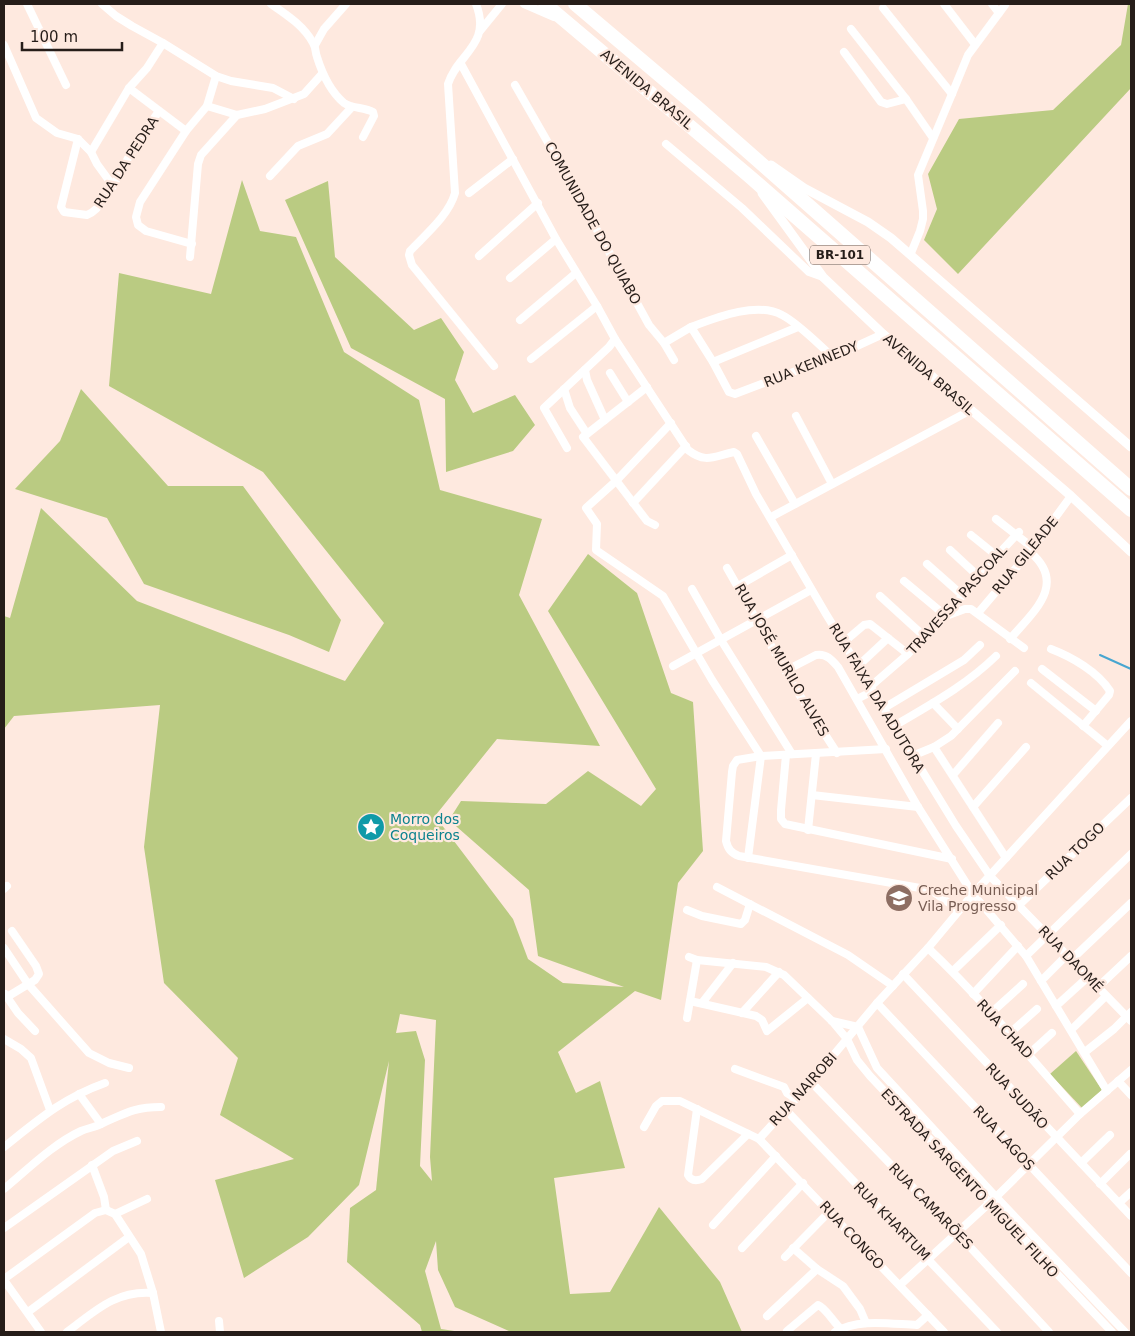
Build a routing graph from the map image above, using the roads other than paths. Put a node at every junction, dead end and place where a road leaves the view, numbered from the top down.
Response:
1 (37, 4) edge
2 (102, 4) edge
3 (271, 4) edge
4 (346, 4) edge
5 (502, 4) edge
6 (524, 4) edge
7 (545, 4) edge
8 (575, 4) edge
9 (944, 4) edge
10 (992, 4) edge
11 (1005, 5) edge
12 (477, 6) edge
13 (29, 7) edge
14 (883, 8) dead end
15 (1000, 13) junction
16 (568, 23) junction
17 (851, 29) dead end
18 (479, 33) junction
19 (164, 43) junction
20 (974, 44) junction
21 (4, 45) edge
22 (315, 45) junction
23 (844, 52) dead end
24 (461, 64) junction
25 (322, 74) junction
26 (216, 76) junction
27 (66, 85) dead end
28 (515, 85) dead end
29 (129, 88) junction
30 (952, 94) junction
31 (294, 99) junction
32 (906, 99) junction
33 (207, 106) junction
34 (352, 107) junction
35 (159, 111) junction
36 (237, 115) junction
37 (186, 131) junction
38 (363, 137) dead end
39 (933, 138) junction
40 (78, 139) junction
41 (732, 139) junction
42 (666, 144) dead end
43 (91, 152) junction
44 (514, 159) junction
45 (270, 176) dead end
46 (749, 176) junction
47 (113, 186) junction
48 (469, 193) dead end
49 (538, 203) junction
50 (556, 239) junction
51 (192, 244) junction
52 (911, 253) junction
53 (479, 256) dead end
54 (190, 257) dead end
55 (576, 273) junction
56 (823, 277) junction
57 (510, 278) dead end
58 (597, 306) junction
59 (520, 320) dead end
60 (798, 327) junction
61 (688, 329) junction
62 (883, 334) junction
63 (615, 339) junction
64 (664, 343) junction
65 (833, 357) junction
66 (530, 359) dead end
67 (674, 360) dead end
68 (714, 362) junction
69 (494, 366) dead end
70 (585, 370) junction
71 (610, 373) dead end
72 (647, 387) junction
73 (564, 390) junction
74 (628, 402) junction
75 (971, 410) junction
76 (796, 416) dead end
77 (605, 420) junction
78 (671, 423) junction
79 (587, 434) junction
80 (756, 436) dead end
81 (686, 446) junction
82 (1131, 447) edge
83 (567, 448) dead end
84 (616, 481) junction
85 (832, 484) junction
86 (1131, 489) edge
87 (1071, 496) junction
88 (633, 503) junction
89 (795, 504) junction
90 (1131, 510) edge
91 (771, 517) junction
92 (996, 519) dead end
93 (655, 525) dead end
94 (1018, 533) junction
95 (971, 535) dead end
96 (950, 550) dead end
97 (1032, 550) junction
98 (1131, 552) edge
99 (792, 555) junction
100 (997, 556) junction
101 (927, 564) dead end
102 (728, 568) dead end
103 (978, 576) junction
104 (904, 581) dead end
105 (738, 586) junction
106 (692, 589) dead end
107 (811, 590) junction
108 (962, 595) junction
109 (880, 596) dead end
110 (978, 612) junction
111 (946, 616) junction
112 (756, 620) junction
113 (925, 637) junction
114 (888, 638) junction
115 (1010, 639) junction
116 (720, 640) junction
117 (844, 642) junction
118 (980, 645) dead end
119 (1024, 648) dead end
120 (1051, 649) dead end
121 (696, 654) junction
122 (908, 654) junction
123 (996, 656) dead end
124 (673, 666) dead end
125 (858, 666) junction
126 (1042, 669) dead end
127 (785, 671) junction
128 (1015, 671) dead end
129 (1031, 683) dead end
130 (872, 689) junction
131 (856, 699) junction
132 (933, 703) junction
133 (884, 708) junction
134 (1096, 711) junction
135 (1131, 721) edge
136 (998, 723) dead end
137 (894, 726) junction
138 (1083, 726) junction
139 (958, 729) junction
140 (1108, 746) junction
141 (934, 747) junction
142 (1026, 747) dead end
143 (886, 749) junction
144 (837, 753) junction
145 (816, 754) junction
146 (789, 755) junction
147 (761, 756) junction
148 (912, 756) junction
149 (953, 775) junction
150 (812, 795) junction
151 (1131, 798) edge
152 (918, 807) junction
153 (973, 807) junction
154 (808, 830) junction
155 (1131, 854) edge
156 (748, 858) junction
157 (1006, 858) junction
158 (952, 859) junction
159 (990, 876) junction
160 (717, 887) dead end
161 (974, 894) junction
162 (1131, 903) edge
163 (750, 904) junction
164 (1018, 905) junction
165 (687, 910) dead end
166 (959, 910) junction
167 (1001, 925) junction
168 (12, 931) dead end
169 (1047, 934) junction
170 (1018, 946) junction
171 (4, 948) edge
172 (928, 948) junction
173 (1026, 956) junction
174 (1131, 956) edge
175 (1070, 957) junction
176 (733, 963) junction
177 (953, 971) junction
178 (779, 972) junction
179 (904, 974) junction
180 (1088, 978) junction
181 (1041, 981) junction
182 (28, 984) junction
183 (1023, 984) dead end
184 (893, 986) junction
185 (1098, 987) junction
186 (973, 994) junction
187 (5, 995) edge
188 (1106, 996) junction
189 (808, 998) junction
190 (690, 1001) junction
191 (702, 1003) junction
192 (877, 1003) junction
193 (1056, 1006) junction
194 (1037, 1009) dead end
195 (742, 1012) junction
196 (991, 1013) junction
197 (1130, 1016) edge
198 (687, 1018) dead end
199 (832, 1021) junction
200 (858, 1027) junction
201 (1071, 1030) junction
202 (35, 1031) dead end
203 (1052, 1032) dead end
204 (1010, 1034) junction
205 (4, 1039) edge
206 (848, 1039) junction
207 (1085, 1052) junction
208 (1029, 1054) junction
209 (129, 1068) dead end
210 (735, 1068) dead end
211 (1131, 1070) edge
212 (1118, 1081) junction
213 (811, 1082) junction
214 (105, 1083) dead end
215 (1107, 1091) junction
216 (79, 1094) junction
217 (1131, 1095) edge
218 (795, 1098) junction
219 (161, 1107) dead end
220 (697, 1109) junction
221 (50, 1110) junction
222 (786, 1110) junction
223 (1080, 1114) junction
224 (101, 1124) junction
225 (644, 1127) dead end
226 (748, 1134) junction
227 (1110, 1135) dead end
228 (759, 1138) junction
229 (1056, 1138) junction
230 (137, 1141) dead end
231 (4, 1147) edge
232 (1130, 1154) edge
233 (776, 1156) junction
234 (1082, 1163) junction
235 (1029, 1164) junction
236 (92, 1165) junction
237 (803, 1183) junction
238 (1100, 1184) junction
239 (4, 1189) edge
240 (1131, 1192) edge
241 (147, 1199) dead end
242 (993, 1200) junction
243 (1119, 1204) junction
244 (106, 1210) junction
245 (830, 1211) junction
246 (115, 1214) junction
247 (1131, 1216) edge
248 (713, 1225) dead end
249 (4, 1228) edge
250 (957, 1234) junction
251 (129, 1237) junction
252 (742, 1248) dead end
253 (793, 1248) junction
254 (784, 1257) dead end
255 (928, 1259) junction
256 (817, 1269) junction
257 (1131, 1272) edge
258 (4, 1279) edge
259 (900, 1285) junction
260 (153, 1293) junction
261 (28, 1312) junction
262 (928, 1315) junction
263 (768, 1316) dead end
264 (220, 1321) dead end
265 (866, 1323) junction
266 (916, 1329) edge
267 (787, 1331) dead end
268 (838, 1331) edge
269 (41, 1332) edge
270 (67, 1332) edge
271 (161, 1332) edge
272 (220, 1332) edge
273 (944, 1332) edge
274 (997, 1332) edge
275 (1049, 1332) edge
276 (1112, 1332) edge
277 (1125, 1332) edge

1 - 13 street
2 - 19 street
3 - 22 street
4 - 22 street
5 - 18 street
6 - 16 street
7 - 16 highway, AVENIDA BRASIL / BR-101
8 - 41 highway, AVENIDA BRASIL / BR-101
9 - 20 street
10 - 15 street
11 - 15 street
12 - 18 street
13 - 27 street
14 - 30 street
15 - 20 street
16 - 46 highway, AVENIDA BRASIL / BR-101
17 - 32 street
18 - 24 street
19 - 26 street
19 - 29 street
20 - 30 street
21 - 40 street
22 - 25 street
23 - 32 street
24 - 44 street
24 - 69 street
25 - 31 street
25 - 34 street
26 - 31 street
26 - 33 street
28 - 64 street, COMUNIDADE DO QUIABO
29 - 35 street
29 - 43 street
30 - 39 street
31 - 36 street
32 - 39 street
33 - 36 street
33 - 37 street
34 - 38 street
34 - 45 street
35 - 37 street
35 - 47 street, RUA DA PEDRA
36 - 51 street
37 - 51 street
39 - 52 street
40 - 43 street
40 - 47 street, RUA DA PEDRA
41 - 52 street, AVENIDA BRASIL
41 - 86 highway, AVENIDA BRASIL / BR-101
42 - 56 street
43 - 47 street
44 - 48 street
44 - 49 street
46 - 56 street, AVENIDA BRASIL
46 - 90 highway, AVENIDA BRASIL / BR-101
49 - 50 street
49 - 53 street
50 - 55 street
50 - 57 street
51 - 54 street
52 - 82 street, AVENIDA BRASIL
55 - 58 street
55 - 59 street
56 - 62 street, AVENIDA BRASIL
58 - 63 street
58 - 66 street
60 - 61 street
60 - 65 street
60 - 68 street
61 - 64 street
61 - 68 street
62 - 65 street, RUA KENNEDY
62 - 75 street, AVENIDA BRASIL
63 - 70 street
63 - 72 street
64 - 67 street, COMUNIDADE DO QUIABO
65 - 68 street, RUA KENNEDY
70 - 73 street
70 - 77 street
71 - 74 street
72 - 74 street
72 - 78 street
73 - 79 street
73 - 83 street
74 - 77 street
75 - 85 street
75 - 87 street, AVENIDA BRASIL
76 - 85 street
77 - 79 street
78 - 81 street
78 - 84 street
79 - 84 street
80 - 89 street
81 - 88 street
81 - 91 street, RUA FAIXA DA ADUTORA
84 - 88 street
84 - 121 street
85 - 89 street
87 - 97 street, RUA GILEADE
87 - 98 street, AVENIDA BRASIL
88 - 93 street
89 - 91 street
91 - 99 street, RUA FAIXA DA ADUTORA
92 - 94 street
94 - 97 street
94 - 100 street, TRAVESSA PASCOAL
95 - 100 street
96 - 103 street
97 - 110 street, RUA GILEADE
97 - 115 street
99 - 105 street
99 - 107 street, RUA FAIXA DA ADUTORA
100 - 103 street, TRAVESSA PASCOAL
101 - 108 street
102 - 105 street, RUA JOSÉ MURILO ALVES
103 - 108 street, TRAVESSA PASCOAL
104 - 111 street
105 - 112 street, RUA JOSÉ MURILO ALVES
106 - 116 street
107 - 112 street
107 - 117 street, RUA FAIXA DA ADUTORA
108 - 111 street, TRAVESSA PASCOAL
109 - 113 street
110 - 111 street
110 - 115 street
111 - 113 street, TRAVESSA PASCOAL
112 - 116 street
112 - 127 street, RUA JOSÉ MURILO ALVES
113 - 122 street, TRAVESSA PASCOAL
114 - 117 street
114 - 122 street
114 - 125 street
115 - 119 street
116 - 121 street
116 - 146 street
117 - 125 street, RUA FAIXA DA ADUTORA
118 - 133 street
120 - 134 street
121 - 124 street
121 - 147 street
122 - 130 street, TRAVESSA PASCOAL
123 - 132 street
125 - 130 street, RUA FAIXA DA ADUTORA
126 - 134 street
127 - 131 street, RUA FAIXA DA ADUTORA
127 - 144 street, RUA JOSÉ MURILO ALVES
128 - 139 street
129 - 138 street
130 - 131 street, TRAVESSA PASCOAL
130 - 133 street, RUA FAIXA DA ADUTORA
131 - 143 street, RUA FAIXA DA ADUTORA
132 - 137 street
132 - 139 street
133 - 137 street, RUA FAIXA DA ADUTORA
134 - 138 street
135 - 140 street
136 - 149 street
137 - 148 street, RUA FAIXA DA ADUTORA
138 - 140 street
139 - 141 street
140 - 157 street
141 - 148 street
141 - 149 street
142 - 153 street
143 - 144 street
143 - 152 street, RUA FAIXA DA ADUTORA
144 - 145 street
145 - 146 street
145 - 150 street
146 - 147 street
146 - 154 street
147 - 156 street
147 - 156 street
148 - 159 street, RUA FAIXA DA ADUTORA
149 - 153 street
150 - 152 street
150 - 154 street
151 - 164 street, RUA TOGO
152 - 158 street, RUA FAIXA DA ADUTORA
153 - 157 street
154 - 158 street
155 - 169 street
156 - 166 street
157 - 159 street
158 - 161 street, RUA FAIXA DA ADUTORA
159 - 161 street
159 - 164 street, RUA DAOMÉ
160 - 163 street
161 - 166 street
161 - 167 street, RUA FAIXA DA ADUTORA
162 - 175 street
163 - 165 street
163 - 184 street
164 - 169 street, RUA DAOMÉ
166 - 172 street
167 - 170 street, RUA FAIXA DA ADUTORA
167 - 177 street
168 - 182 street
169 - 173 street
169 - 175 street, RUA DAOMÉ
170 - 173 street, RUA FAIXA DA ADUTORA
170 - 186 street
171 - 182 street
172 - 177 street, RUA CHAD
172 - 179 street
173 - 181 street, RUA FAIXA DA ADUTORA
174 - 185 street
175 - 180 street, RUA DAOMÉ
175 - 181 street
176 - 178 street
176 - 190 street
176 - 191 street
177 - 186 street, RUA CHAD
178 - 189 street, ESTRADA SARGENTO MIGUEL FILHO
178 - 195 street
179 - 184 street
179 - 229 street, RUA SUDÃO
180 - 185 street, RUA DAOMÉ
180 - 193 street
181 - 193 street, RUA FAIXA DA ADUTORA
182 - 187 street
182 - 209 street
183 - 196 street
184 - 192 street
185 - 188 street, RUA DAOMÉ
186 - 196 street, RUA CHAD
187 - 202 street
188 - 197 street, RUA DAOMÉ
188 - 201 street
189 - 195 street
189 - 199 street, ESTRADA SARGENTO MIGUEL FILHO
190 - 191 street
190 - 198 street
191 - 195 street
192 - 200 street
192 - 235 street, RUA LAGOS
193 - 201 street, RUA FAIXA DA ADUTORA
194 - 204 street
196 - 204 street, RUA CHAD
197 - 207 street
199 - 200 street
199 - 206 street, ESTRADA SARGENTO MIGUEL FILHO
200 - 206 street
200 - 242 street, ESTRADA SARGENTO MIGUEL FILHO
201 - 207 street, RUA FAIXA DA ADUTORA
203 - 208 street
204 - 208 street, RUA CHAD
205 - 221 street
206 - 213 street, RUA NAIROBI
206 - 242 street, ESTRADA SARGENTO MIGUEL FILHO
207 - 215 street, RUA FAIXA DA ADUTORA
208 - 223 street, RUA CHAD
210 - 218 street
211 - 212 street
212 - 215 street
212 - 217 street
213 - 218 street, RUA NAIROBI
213 - 250 street, RUA CAMARÕES
214 - 216 street
215 - 223 street
216 - 221 street
216 - 224 street
218 - 222 street, RUA NAIROBI
219 - 224 street
220 - 225 street
220 - 226 street
220 - 226 street
221 - 231 street
222 - 228 street, RUA NAIROBI
222 - 255 street, RUA KHARTUM
223 - 229 street
224 - 239 street
226 - 228 street
227 - 234 street
228 - 233 street, RUA CONGO
229 - 234 street, RUA SUDÃO
229 - 235 street
230 - 236 street
232 - 238 street
233 - 237 street, RUA CONGO
233 - 248 street
234 - 238 street, RUA SUDÃO
235 - 242 street
235 - 257 street, RUA LAGOS
236 - 244 street
236 - 249 street
237 - 245 street, RUA CONGO
237 - 252 street
238 - 243 street, RUA SUDÃO
240 - 243 street
241 - 246 street
242 - 250 street
242 - 276 street, ESTRADA SARGENTO MIGUEL FILHO
242 - 277 street, ESTRADA SARGENTO MIGUEL FILHO
243 - 247 street, RUA SUDÃO
244 - 246 street
244 - 258 street
245 - 253 street
245 - 259 street, RUA CONGO
246 - 251 street
250 - 255 street
250 - 275 street, RUA CAMARÕES
251 - 260 street
251 - 261 street
253 - 254 street
253 - 256 street
255 - 259 street
255 - 274 street, RUA KHARTUM
256 - 263 street
256 - 265 street
258 - 261 street
259 - 262 street, RUA CONGO
260 - 270 street
260 - 271 street
261 - 269 street
262 - 266 street
262 - 273 street, RUA CONGO
264 - 272 street
265 - 266 street
265 - 268 street
267 - 268 street

